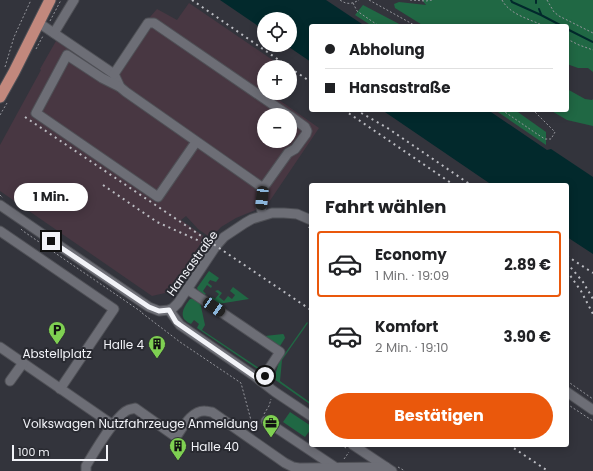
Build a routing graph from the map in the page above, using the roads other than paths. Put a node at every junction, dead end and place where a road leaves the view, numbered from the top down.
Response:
1 (50, 0) edge
2 (74, 0) edge
3 (39, 23) junction
4 (54, 33) junction
5 (114, 74) junction
6 (120, 87) junction
7 (0, 97) edge
8 (277, 108) edge
9 (297, 122) edge
10 (196, 142) junction
11 (297, 146) edge
12 (296, 148) edge
13 (263, 188) junction
14 (0, 205) edge
15 (263, 215) junction
16 (308, 223) edge
17 (0, 231) edge
18 (188, 289) junction
19 (169, 310) junction
20 (0, 347) edge
21 (23, 363) junction
22 (10, 381) dead end
23 (261, 381) junction
24 (60, 388) junction
25 (569, 393) edge
26 (592, 403) edge
27 (309, 415) edge
28 (266, 422) dead end
29 (113, 425) junction
30 (352, 448) edge
31 (338, 467) junction
32 (389, 469) edge
33 (86, 471) edge

1 - 3 main road
2 - 4 street
3 - 4 street
3 - 7 main road
4 - 5 street
5 - 6 street
5 - 8 street
6 - 10 street
6 - 10 street
9 - 11 street
10 - 13 street
12 - 13 street
13 - 15 street
14 - 19 street, Hansastraße
15 - 16 street, Hansastraße
15 - 18 street, Hansastraße
17 - 24 street
18 - 19 street, Hansastraße
18 - 23 street
19 - 23 street
20 - 21 street
21 - 22 street
21 - 24 street
23 - 27 street
24 - 29 street
25 - 26 street
28 - 31 street
29 - 31 street
29 - 33 street
30 - 32 street
31 - 32 street

